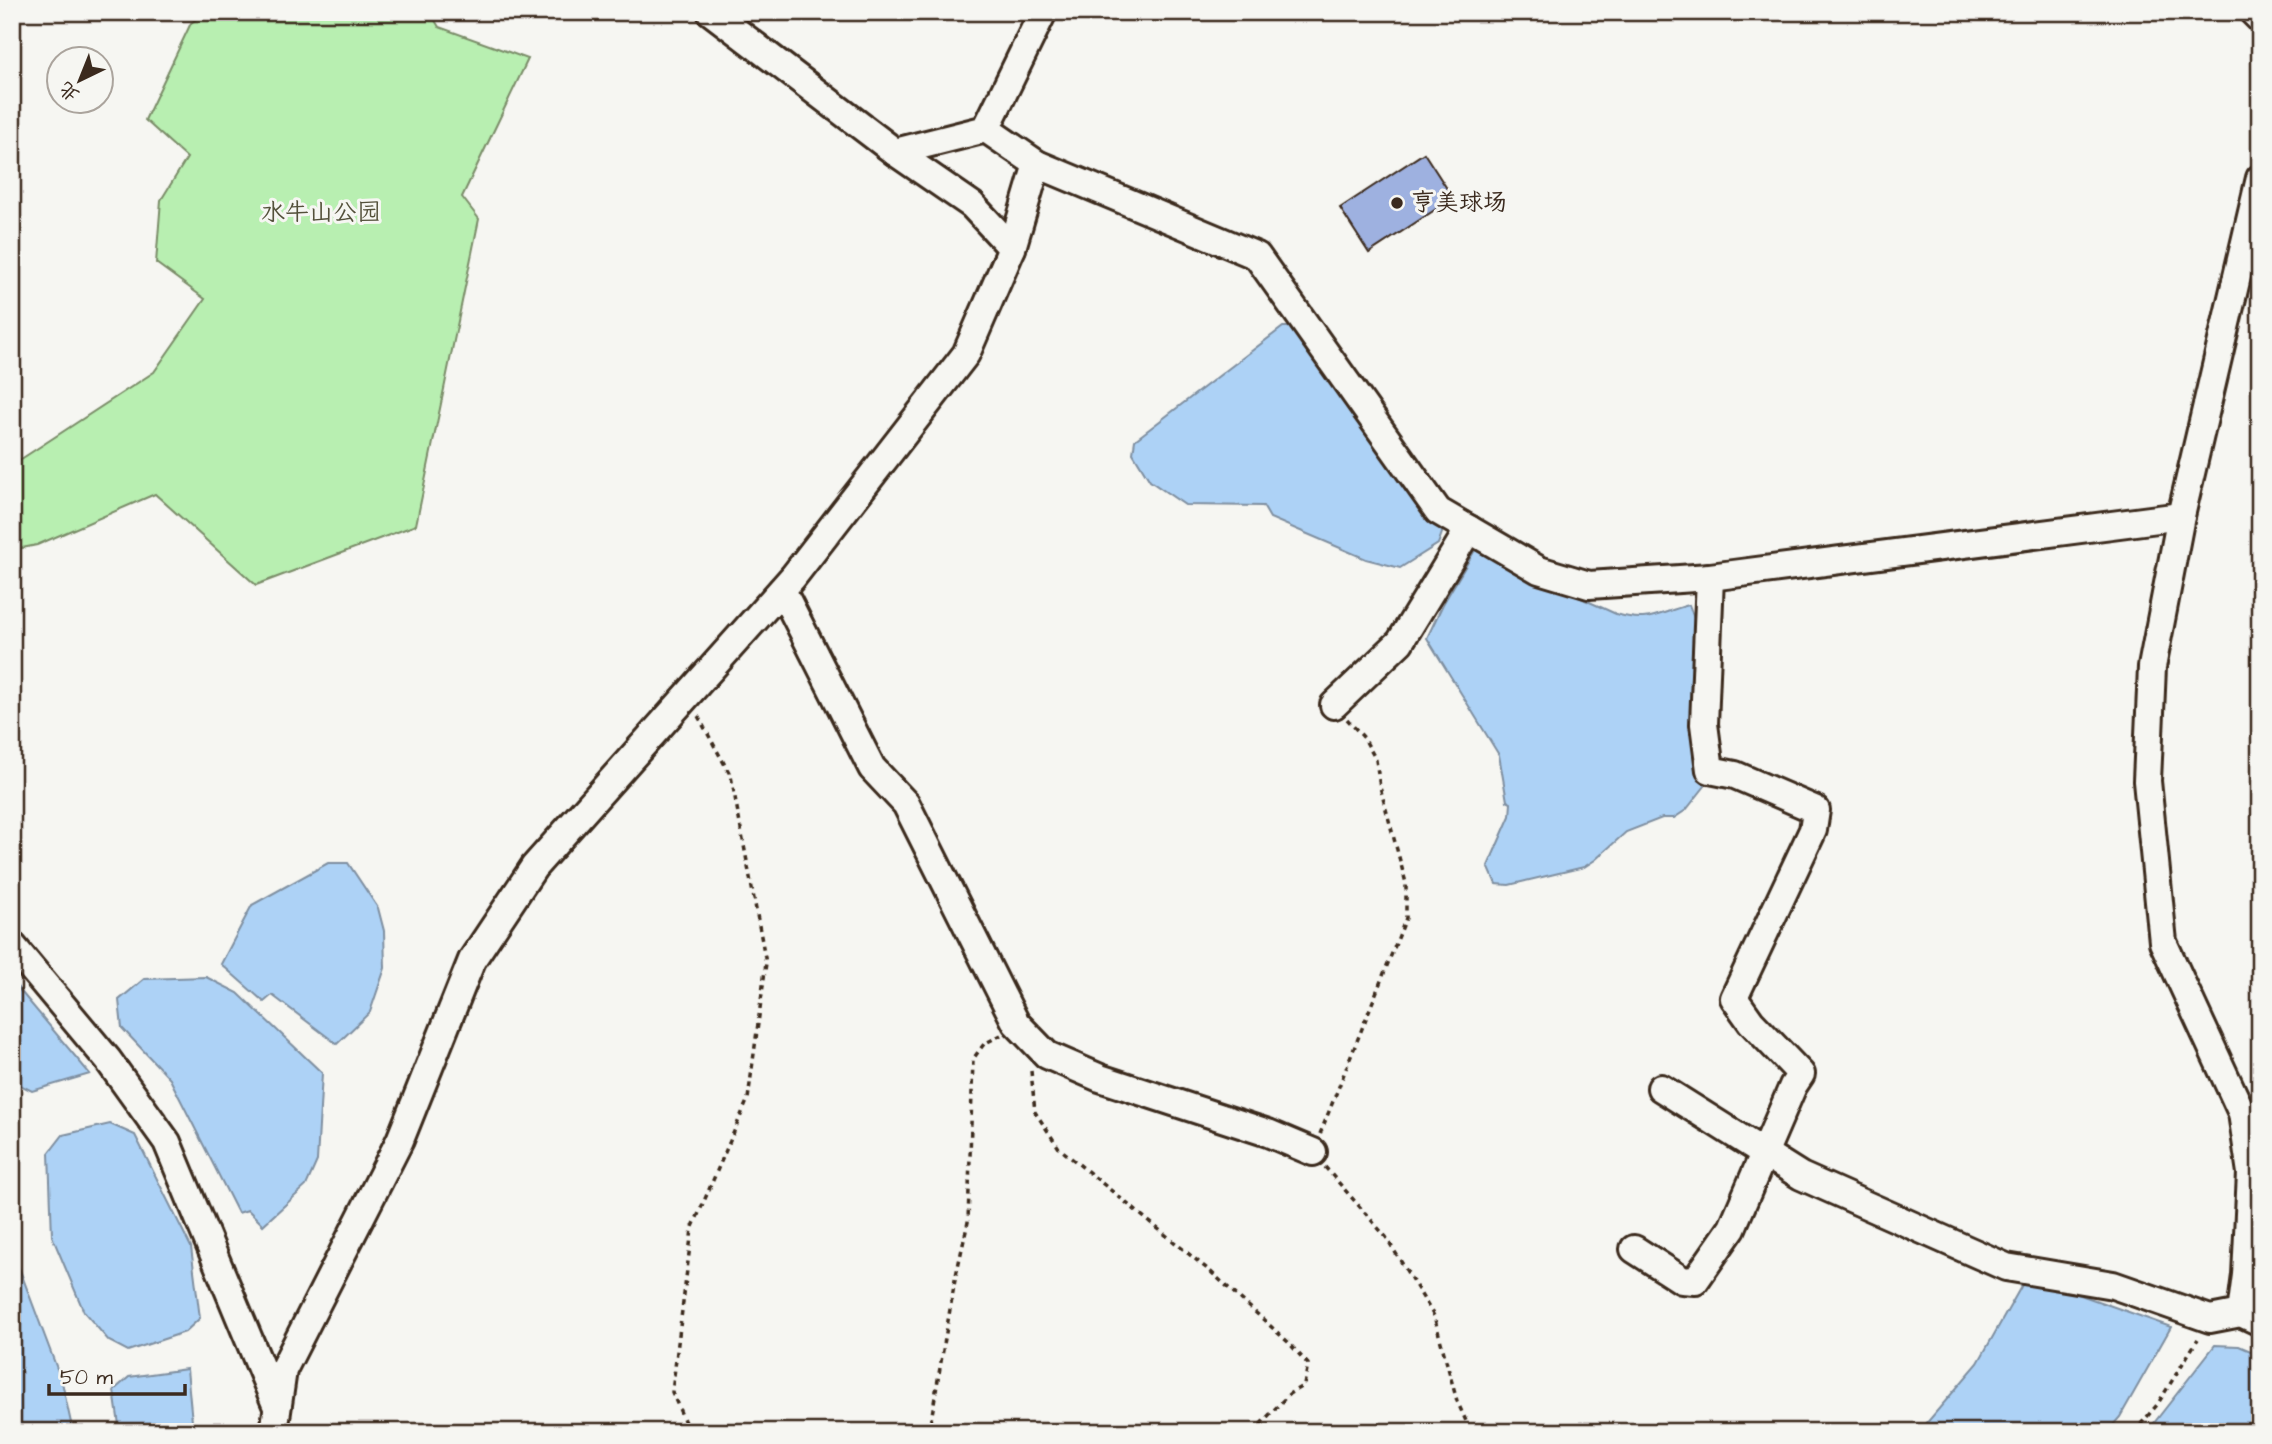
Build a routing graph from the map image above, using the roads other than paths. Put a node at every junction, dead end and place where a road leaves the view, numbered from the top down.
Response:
1 (711, 12) edge
2 (1042, 12) edge
3 (2253, 12) edge
4 (2260, 19) edge
5 (986, 130) junction
6 (895, 152) junction
7 (1037, 164) junction
8 (2260, 178) edge
9 (1012, 248) junction
10 (2181, 516) junction
11 (1469, 529) junction
12 (1710, 578) junction
13 (782, 590) junction
14 (1334, 705) road end
15 (12, 945) edge
16 (1661, 1088) dead end
17 (1313, 1153) road end
18 (1765, 1153) junction
19 (1634, 1249) dead end
20 (2251, 1318) edge
21 (275, 1420) edge

1 - 6 street
2 - 5 street
3 - 4 street
5 - 6 street
5 - 7 street
6 - 9 street
7 - 9 street
7 - 11 street
8 - 10 street
9 - 13 street
10 - 12 street
10 - 20 street
11 - 12 street
11 - 14 street
12 - 18 street
13 - 17 street
13 - 21 street
15 - 21 street
16 - 18 street
18 - 19 street
18 - 20 street

